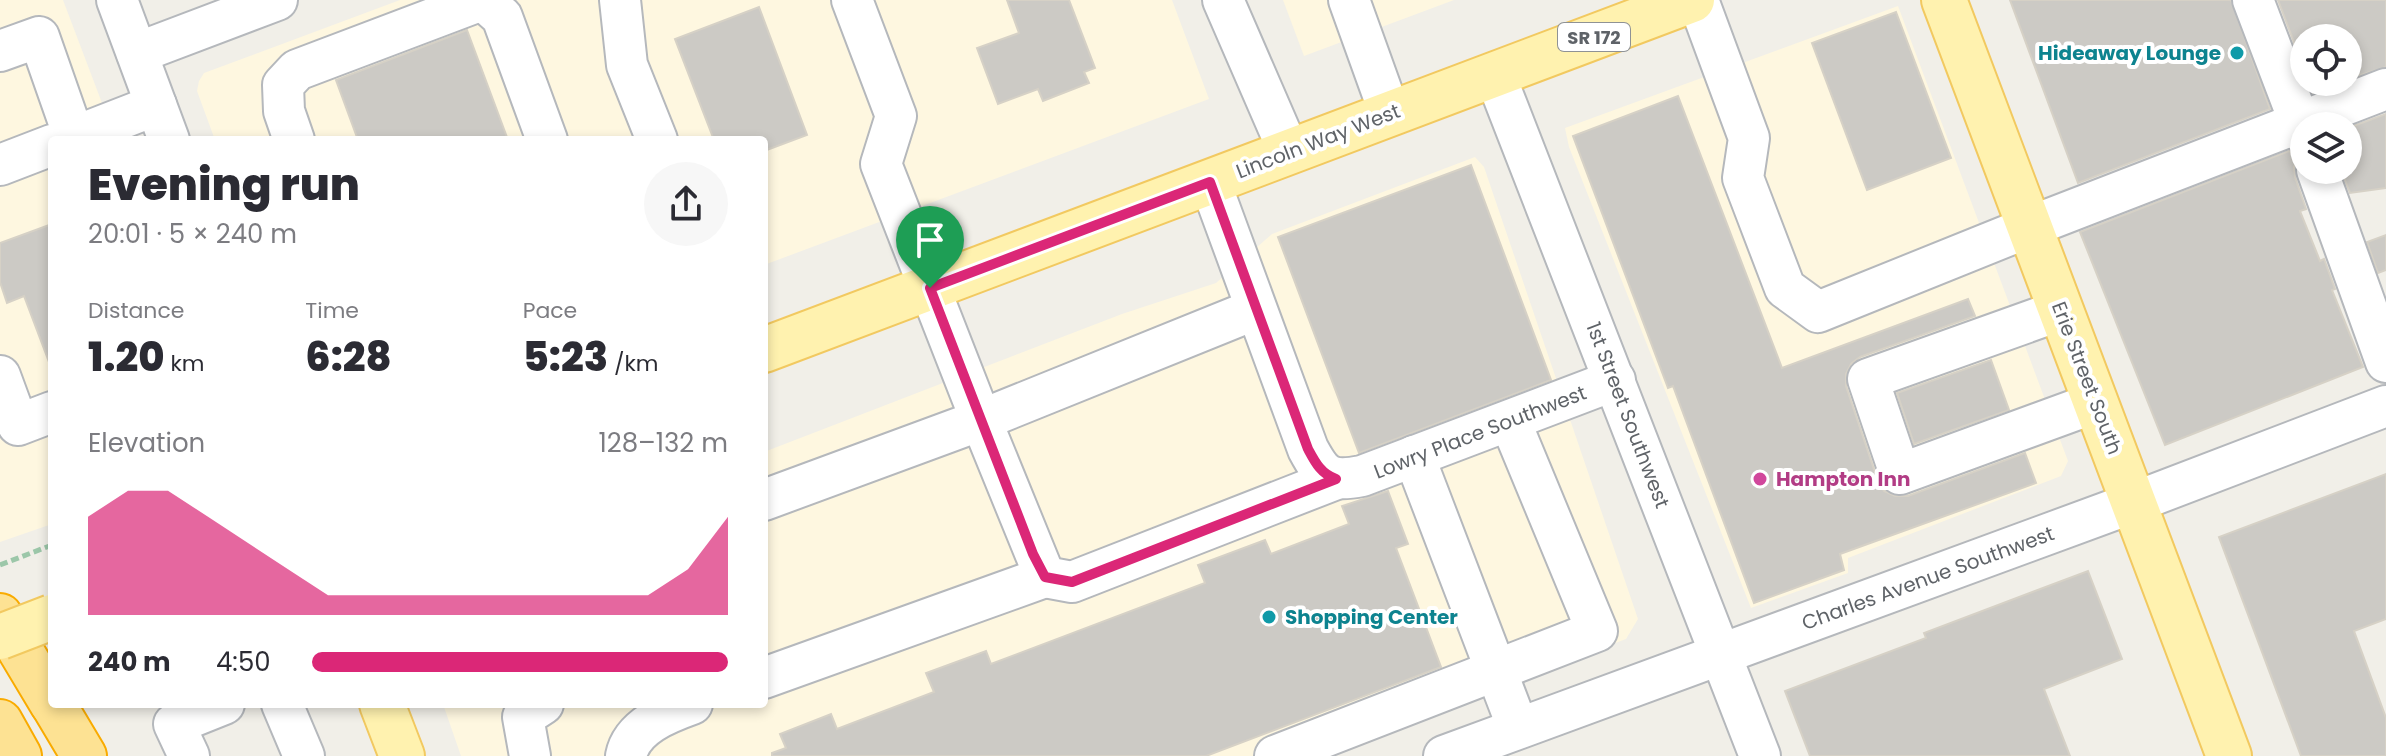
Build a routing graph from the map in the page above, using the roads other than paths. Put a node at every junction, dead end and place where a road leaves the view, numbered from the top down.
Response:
1 (117, 0) edge
2 (277, 0) edge
3 (483, 0) edge
4 (620, 0) edge
5 (852, 0) edge
6 (1223, 0) edge
7 (1349, 0) edge
8 (1695, 0) edge
9 (1944, 0) edge
10 (2253, 0) edge
11 (0, 51) edge
12 (137, 53) junction
13 (1495, 75) junction
14 (2386, 89) edge
15 (2296, 112) edge
16 (2336, 112) edge
17 (1390, 114) junction
18 (163, 122) edge
19 (2290, 132) edge
20 (63, 136) edge
21 (90, 136) edge
22 (293, 136) edge
23 (546, 136) edge
24 (655, 136) edge
25 (48, 147) edge
26 (1289, 152) junction
27 (0, 165) edge
28 (1210, 182) junction
29 (2322, 184) edge
30 (2029, 227) junction
31 (930, 288) junction
32 (1256, 309) junction
33 (2061, 310) junction
34 (768, 349) edge
35 (2386, 362) edge
36 (0, 376) edge
37 (1615, 380) junction
38 (2097, 402) junction
39 (2386, 406) edge
40 (48, 414) edge
41 (981, 420) junction
42 (1510, 421) junction
43 (1414, 456) junction
44 (1336, 479) junction
45 (768, 499) edge
46 (2135, 502) junction
47 (1045, 577) junction
48 (0, 616) edge
49 (48, 619) edge
50 (1597, 631) junction
51 (0, 637) edge
52 (1720, 654) junction
53 (1497, 670) junction
54 (768, 677) edge
55 (1618, 692) junction
56 (48, 696) edge
57 (55, 708) edge
58 (214, 708) edge
59 (284, 708) edge
60 (384, 708) edge
61 (537, 708) edge
62 (681, 708) edge
63 (0, 722) edge
64 (1502, 741) edge
65 (19, 756) edge
66 (84, 756) edge
67 (189, 756) edge
68 (304, 756) edge
69 (402, 756) edge
70 (530, 756) edge
71 (626, 756) edge
72 (1275, 756) edge
73 (1444, 756) edge
74 (1760, 756) edge
75 (2229, 756) edge

1 - 12 street
2 - 12 street
3 - 22 street
3 - 23 street
4 - 24 street
5 - 31 street
6 - 26 street
7 - 17 street
8 - 13 main road, Lincoln Way West / SR 172
8 - 30 street
9 - 30 main road, Erie Street South
10 - 15 street
11 - 20 street
12 - 18 street
13 - 17 main road, Lincoln Way West / SR 172
13 - 37 street, 1st Street Southwest
14 - 16 street
17 - 26 main road, Lincoln Way West / SR 172
18 - 21 street
19 - 30 street
25 - 27 street
26 - 28 main road, Lincoln Way West / SR 172
28 - 31 main road, Lincoln Way West / SR 172
28 - 32 street
29 - 35 street
30 - 33 main road, Erie Street South
31 - 34 main road, Lincoln Way West / SR 172
31 - 41 street
32 - 41 street
32 - 44 street
33 - 38 main road, Erie Street South
33 - 38 street
36 - 40 street
37 - 42 street, Lowry Place Southwest
37 - 52 street, 1st Street Southwest
38 - 46 main road, Erie Street South
39 - 46 street, Charles Avenue Southwest
41 - 45 street
41 - 47 street
42 - 43 street, Lowry Place Southwest
42 - 50 street
43 - 44 street, Lowry Place Southwest
43 - 53 street
44 - 47 street, Lowry Place Southwest
46 - 52 street, Charles Avenue Southwest
46 - 75 main road, Erie Street South
47 - 54 street
48 - 56 highway
49 - 51 main road, bridge
50 - 53 street
50 - 55 street
52 - 55 street, Charles Avenue Southwest
52 - 74 street, 1st Street Southwest
53 - 64 street
53 - 72 street
55 - 64 street, Charles Avenue Southwest
57 - 66 highway
58 - 67 street
59 - 68 street
60 - 69 main road
61 - 70 street
62 - 71 street
63 - 65 highway
64 - 73 street, Charles Avenue Southwest

